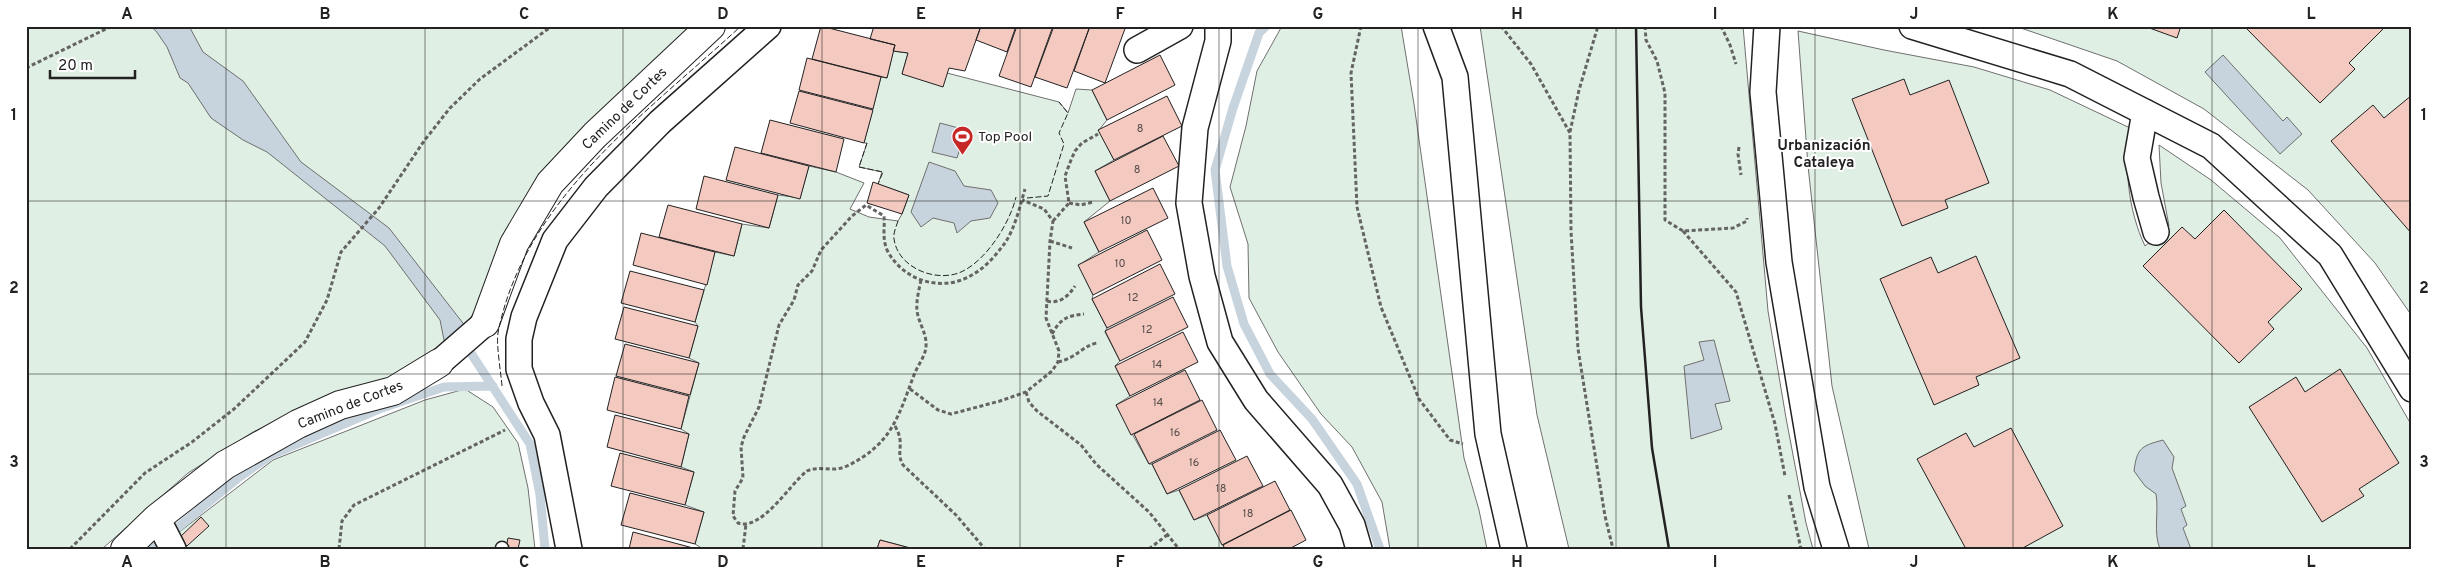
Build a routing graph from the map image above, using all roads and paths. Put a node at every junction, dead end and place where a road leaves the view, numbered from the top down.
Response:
1 (112, 26) edge
2 (552, 26) edge
3 (711, 26) edge
4 (768, 26) edge
5 (1180, 26) edge
6 (1218, 26) edge
7 (1361, 26) edge
8 (1436, 26) edge
9 (1501, 26) edge
10 (1598, 26) edge
11 (1645, 26) edge
12 (1721, 26) edge
13 (1767, 26) edge
14 (1912, 26) edge
15 (1137, 50) dead end
16 (26, 68) edge
17 (1737, 70) dead end
18 (2144, 112) junction
19 (1570, 133) junction
20 (1098, 134) dead end
21 (1741, 138) dead end
22 (1743, 181) dead end
23 (1025, 189) dead end
24 (1022, 200) junction
25 (1093, 202) dead end
26 (1069, 203) junction
27 (1747, 214) dead end
28 (1053, 221) junction
29 (1683, 231) junction
30 (2156, 232) dead end
31 (1050, 241) junction
32 (1072, 248) dead end
33 (920, 280) junction
34 (1075, 286) dead end
35 (1046, 301) junction
36 (1084, 314) dead end
37 (485, 323) joint
38 (1052, 334) junction
39 (1098, 343) dead end
40 (1058, 362) junction
41 (439, 363) joint
42 (2412, 388) edge
43 (910, 389) junction
44 (1026, 392) junction
45 (895, 426) junction
46 (506, 430) dead end
47 (1492, 453) junction
48 (1786, 480) dead end
49 (1788, 489) dead end
50 (157, 518) junction
51 (746, 524) junction
52 (1167, 535) junction
53 (70, 549) edge
54 (125, 549) edge
55 (172, 549) edge
56 (339, 549) edge
57 (570, 549) edge
58 (743, 549) edge
59 (985, 549) edge
60 (1150, 549) edge
61 (1179, 549) edge
62 (1359, 549) edge
63 (1514, 549) edge
64 (1613, 549) edge
65 (1801, 549) edge
66 (1836, 549) edge

1 - 16 path
2 - 53 path
3 - 37 street, Camino de Cortes
4 - 57 street
5 - 15 street
6 - 62 street
7 - 47 path
8 - 47 street
9 - 19 path
10 - 19 path
11 - 29 path
12 - 17 path
13 - 66 street
14 - 18 street
18 - 30 street
18 - 42 street
19 - 64 path
20 - 26 path
21 - 22 path
23 - 24 path
24 - 28 path
24 - 33 path
25 - 26 path
26 - 28 path
27 - 29 path
28 - 31 path
29 - 48 path
31 - 32 path
31 - 35 path
33 - 43 path
33 - 51 path
34 - 35 path
35 - 38 path
36 - 38 path
37 - 41 street, Camino de Cortes
38 - 40 path
39 - 40 path
40 - 44 path
41 - 50 street, Camino de Cortes
43 - 44 path
43 - 45 path
44 - 52 path
45 - 51 path
45 - 59 path
46 - 56 path
47 - 63 street
49 - 65 path
50 - 54 street, Camino de Cortes
50 - 55 street
51 - 58 path
52 - 60 path
52 - 61 path

